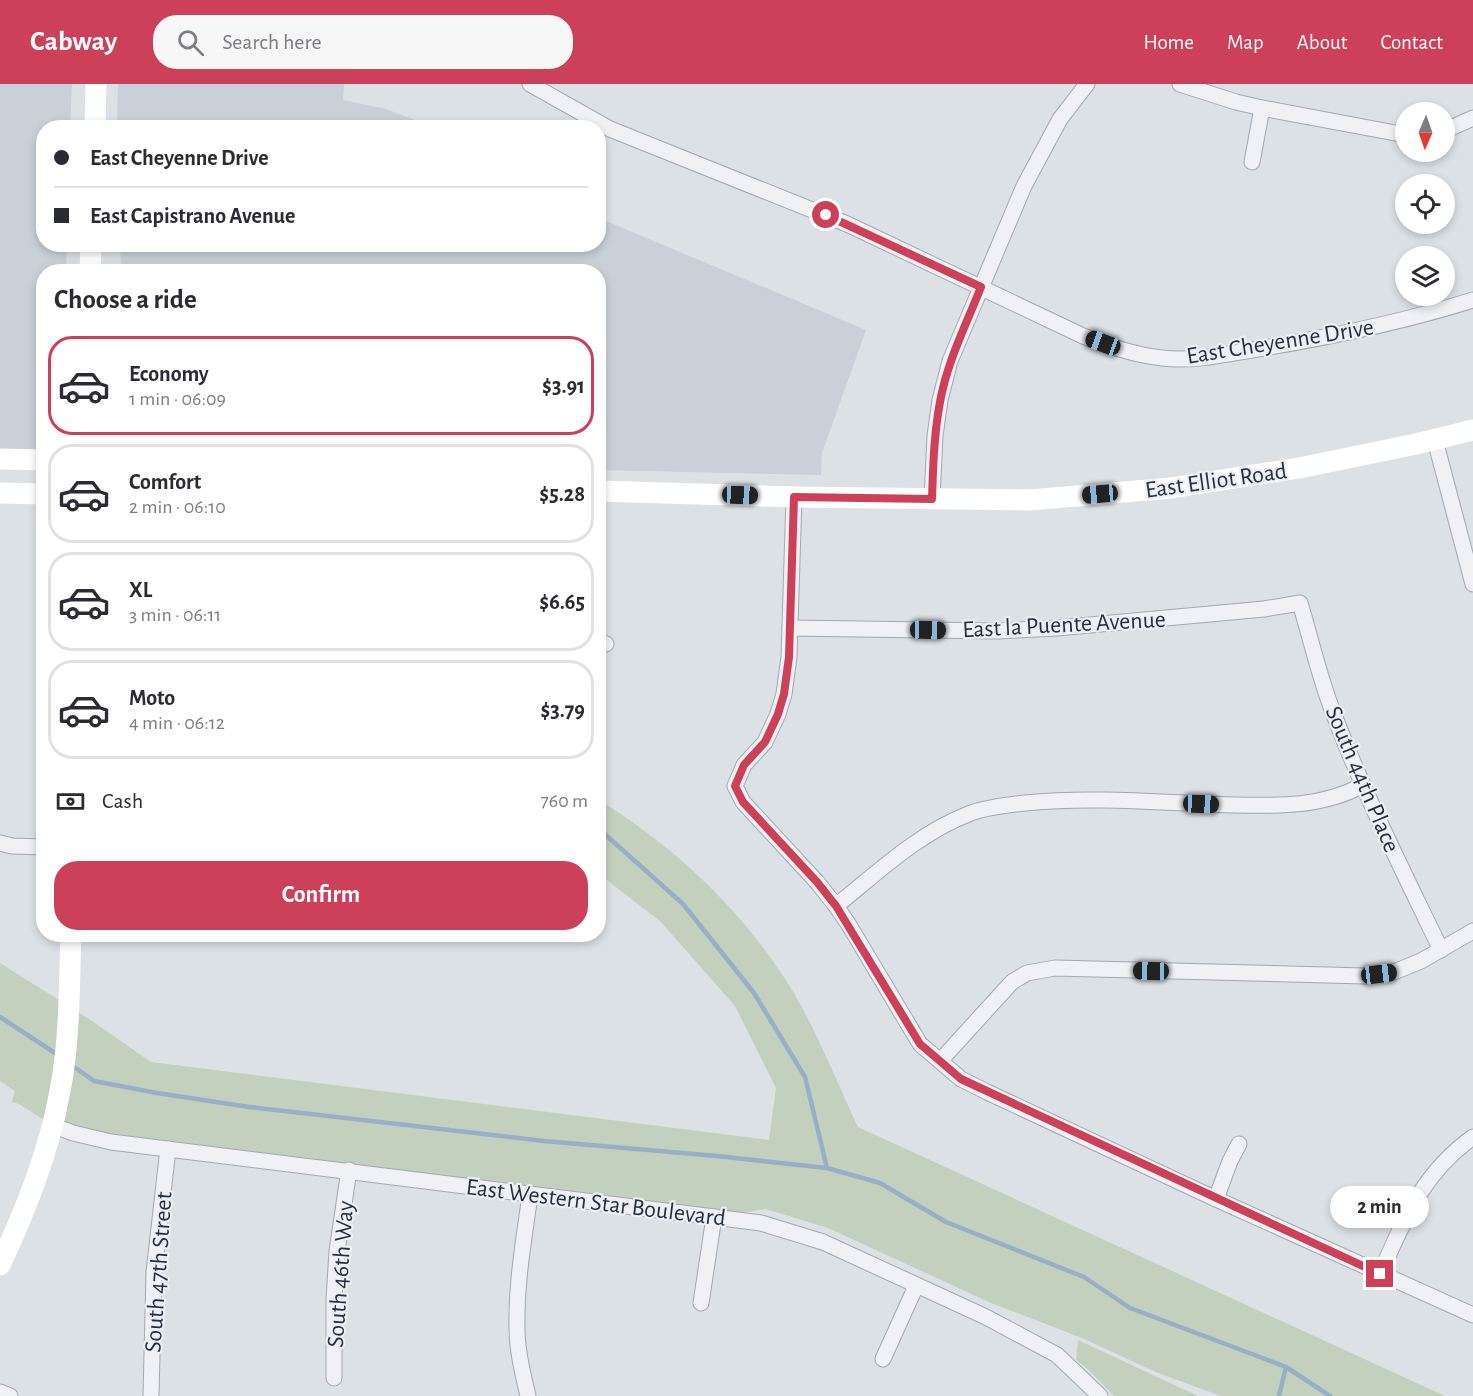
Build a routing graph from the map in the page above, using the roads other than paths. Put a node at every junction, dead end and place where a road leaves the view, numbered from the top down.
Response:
1 (96, 84) edge
2 (530, 84) edge
3 (1087, 84) edge
4 (1180, 84) edge
5 (1262, 108) junction
6 (1473, 118) edge
7 (95, 120) edge
8 (594, 120) edge
9 (1455, 126) edge
10 (606, 127) edge
11 (1395, 133) edge
12 (1252, 162) dead end
13 (981, 287) junction
14 (1473, 300) edge
15 (1473, 430) edge
16 (1435, 440) junction
17 (0, 459) edge
18 (36, 460) edge
19 (606, 491) edge
20 (0, 493) edge
21 (36, 494) edge
22 (794, 497) junction
23 (932, 499) junction
24 (1473, 584) edge
25 (1300, 603) joint
26 (790, 628) junction
27 (1363, 785) junction
28 (0, 843) edge
29 (36, 847) edge
30 (836, 906) junction
31 (1473, 931) edge
32 (71, 942) edge
33 (1441, 950) junction
34 (940, 1061) junction
35 (52, 1125) junction
36 (1473, 1137) edge
37 (1239, 1144) dead end
38 (168, 1149) junction
39 (348, 1170) junction
40 (530, 1195) junction
41 (1216, 1199) junction
42 (714, 1217) junction
43 (0, 1265) edge
44 (1380, 1274) junction
45 (916, 1286) junction
46 (701, 1303) dead end
47 (1473, 1315) edge
48 (883, 1359) dead end
49 (334, 1378) dead end
50 (0, 1392) edge
51 (10, 1396) edge
52 (151, 1396) edge
53 (528, 1396) edge
54 (1100, 1396) edge

1 - 7 main road
2 - 8 street, East Cheyenne Drive
3 - 13 street
4 - 5 street
5 - 11 street
5 - 12 street
6 - 9 street
10 - 13 street, East Cheyenne Drive
13 - 14 street, East Cheyenne Drive
13 - 23 street
15 - 16 main road, East Elliot Road
16 - 23 main road, East Elliot Road
16 - 24 street
17 - 18 main road
19 - 22 main road, East Elliot Road
20 - 21 main road
22 - 23 main road, East Elliot Road
22 - 26 street
25 - 26 street, East la Puente Avenue
25 - 27 street, South 44th Place
26 - 30 street
27 - 30 street
27 - 33 street, South 44th Place
28 - 29 street
30 - 34 street
31 - 33 street
32 - 35 main road
33 - 34 street
34 - 41 street
35 - 38 street, East Western Star Boulevard
35 - 43 main road
36 - 44 street
37 - 41 street
38 - 39 street, East Western Star Boulevard
38 - 52 street, South 47th Street
39 - 40 street, East Western Star Boulevard
39 - 49 street, South 46th Way
40 - 42 street, East Western Star Boulevard
40 - 53 street
41 - 44 street
42 - 45 street, East Western Star Boulevard
42 - 46 street
44 - 47 street
45 - 48 street
45 - 54 street, East Western Star Boulevard
50 - 51 street

